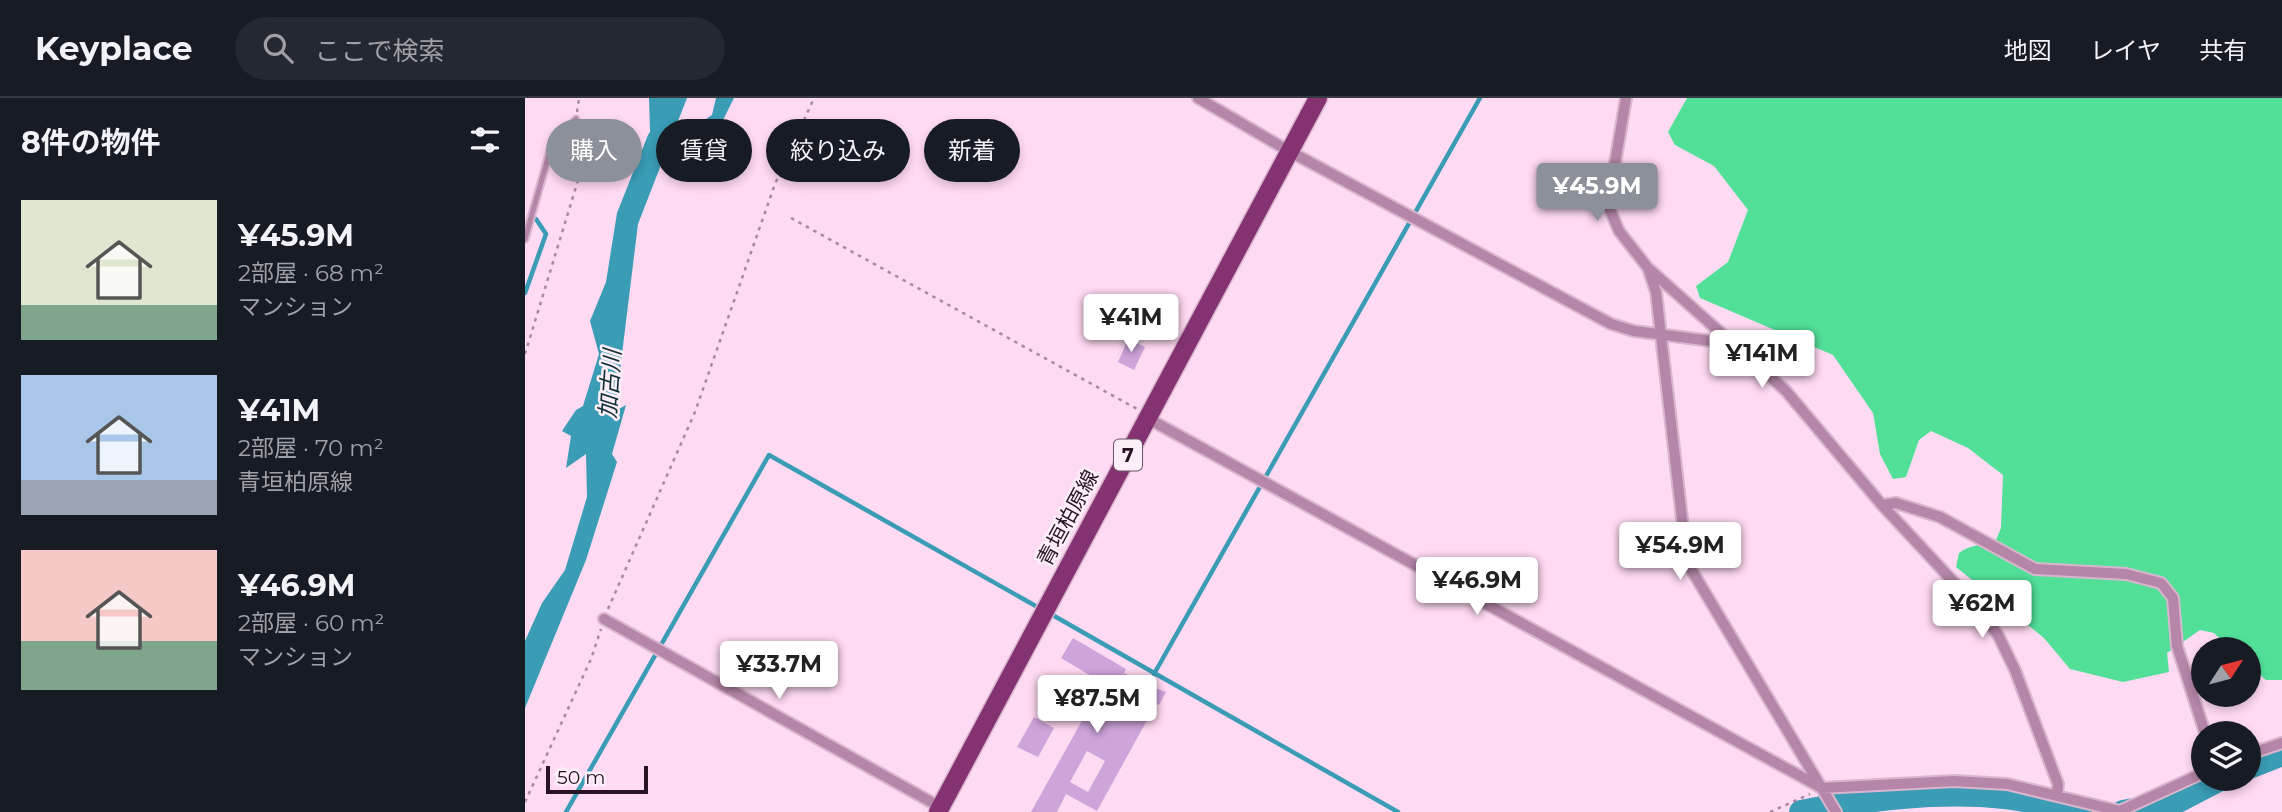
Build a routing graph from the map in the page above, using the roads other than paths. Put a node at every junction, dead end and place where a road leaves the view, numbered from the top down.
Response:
1 (1198, 98) edge
2 (1318, 98) edge
3 (1626, 98) edge
4 (576, 118) road end
5 (1287, 150) junction
6 (525, 239) edge
7 (1648, 268) junction
8 (1662, 335) junction
9 (1735, 344) junction
10 (1148, 417) junction
11 (1882, 505) junction
12 (604, 619) road end
13 (2201, 721) edge
14 (2282, 743) edge
15 (2261, 750) edge
16 (2191, 779) edge
17 (1822, 788) junction
18 (2057, 796) junction
19 (940, 810) edge
20 (2123, 811) edge
21 (1836, 812) edge

1 - 5 street
2 - 5 main road, 青垣柏原線 / 7
3 - 7 street
4 - 6 lane
5 - 8 street
5 - 10 main road, 青垣柏原線 / 7
7 - 8 street
7 - 9 street
8 - 9 street
8 - 17 street
9 - 11 street
10 - 17 street
10 - 19 main road, 青垣柏原線 / 7
11 - 13 street
11 - 18 street
12 - 19 street
14 - 15 street
16 - 20 street
17 - 18 street
17 - 21 street
18 - 20 street

